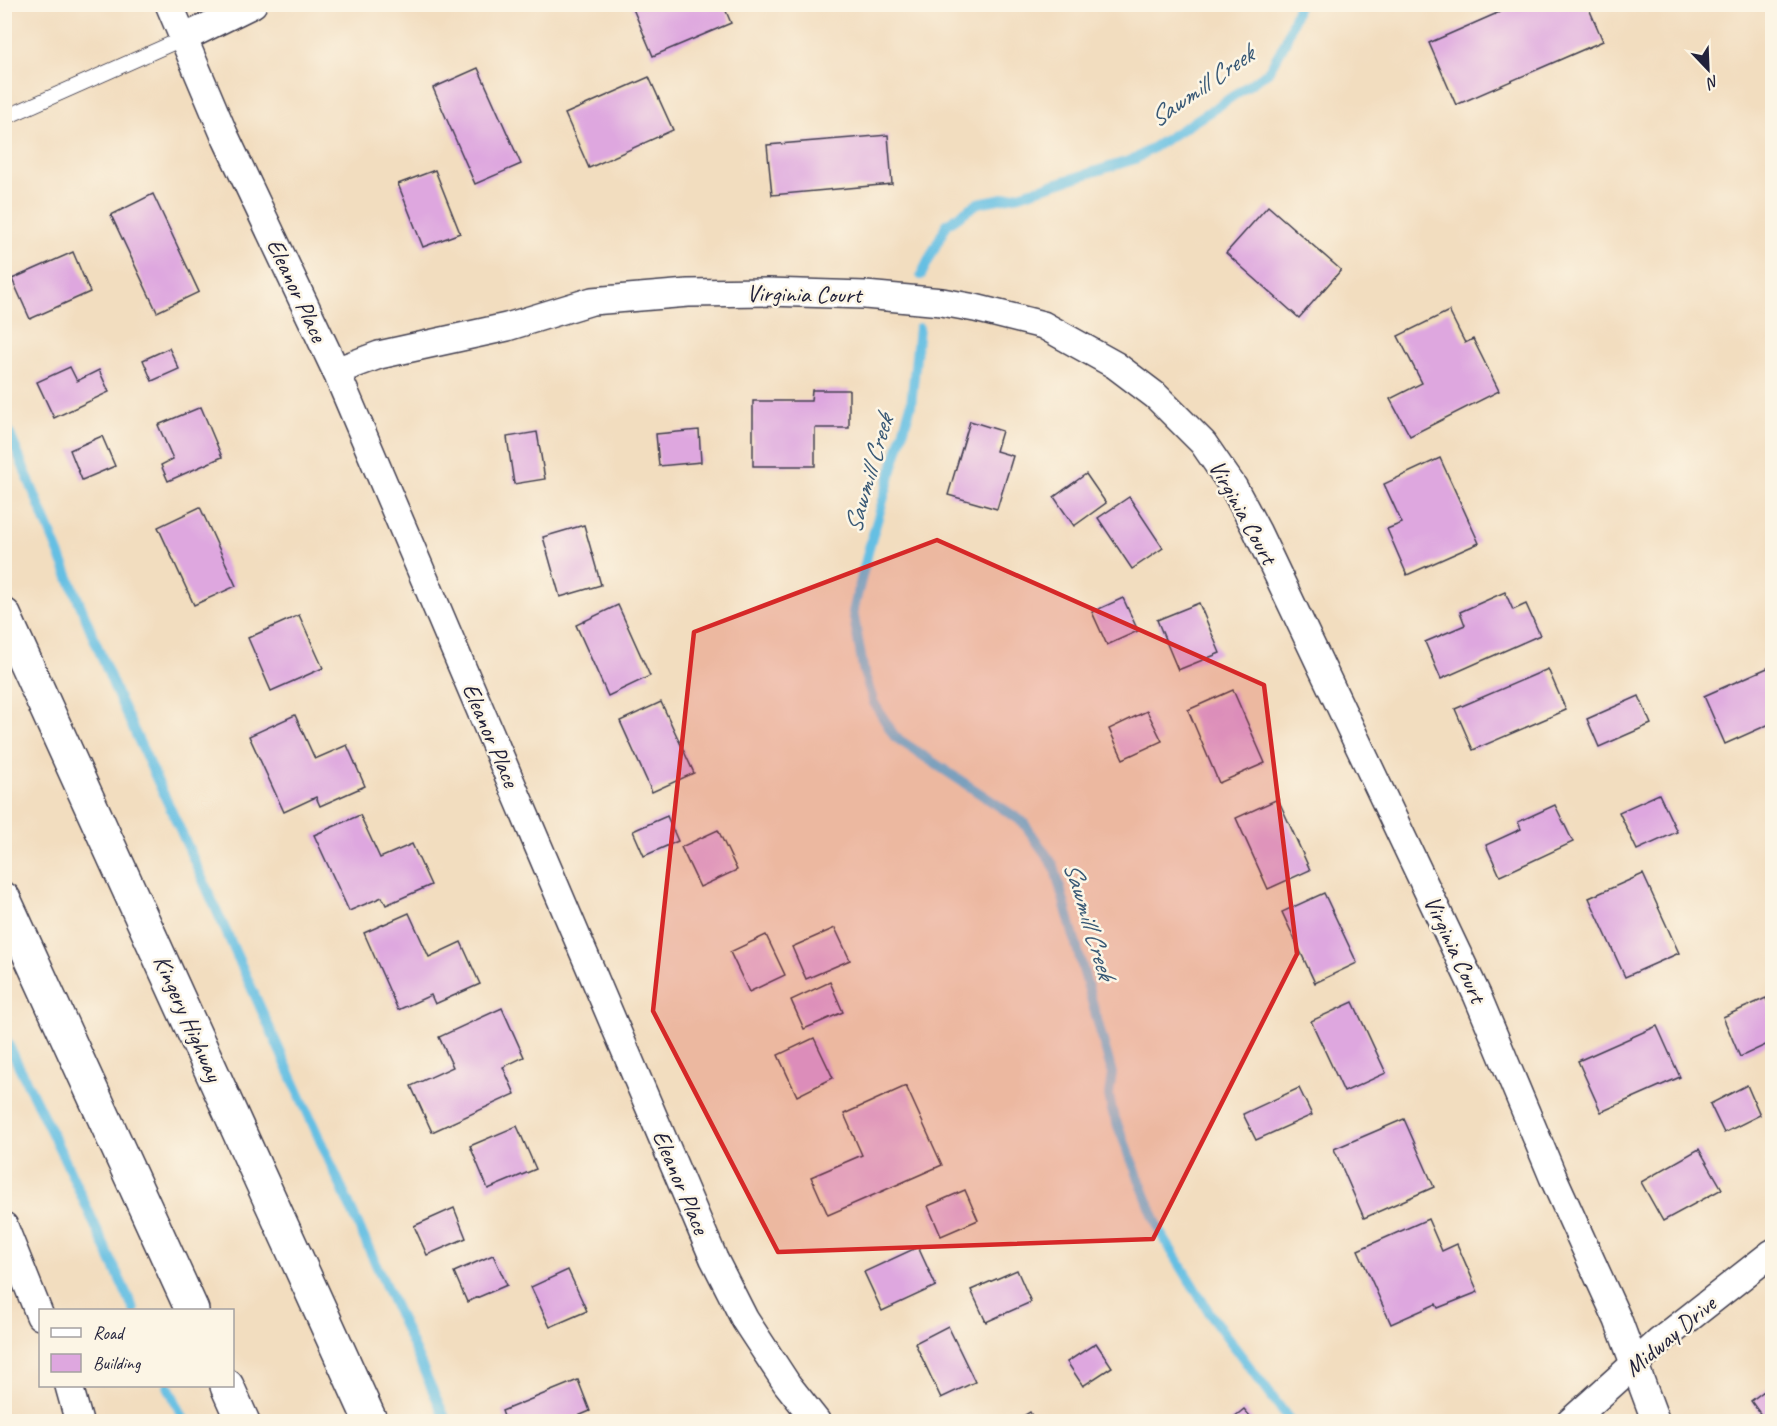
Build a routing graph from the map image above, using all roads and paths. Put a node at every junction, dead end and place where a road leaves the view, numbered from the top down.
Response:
1 (169, 4) edge
2 (253, 4) edge
3 (184, 38) junction
4 (4, 118) edge
5 (336, 371) junction
6 (4, 615) edge
7 (4, 899) edge
8 (4, 1226) edge
9 (1773, 1253) edge
10 (191, 1309) edge
11 (39, 1314) edge
12 (1635, 1365) junction
13 (69, 1387) edge
14 (227, 1387) edge
15 (79, 1422) edge
16 (243, 1422) edge
17 (371, 1422) edge
18 (817, 1422) edge
19 (1570, 1422) edge
20 (1656, 1422) edge

1 - 3 street, Eleanor Place
2 - 3 street
3 - 4 lane
3 - 5 street, Eleanor Place
5 - 12 street, Virginia Court
5 - 18 street, Eleanor Place
6 - 17 highway, Kingery Highway
7 - 10 highway
8 - 11 street
9 - 12 street, Midway Drive
12 - 19 street, Midway Drive
12 - 20 street, Virginia Court
13 - 15 street
14 - 16 highway

